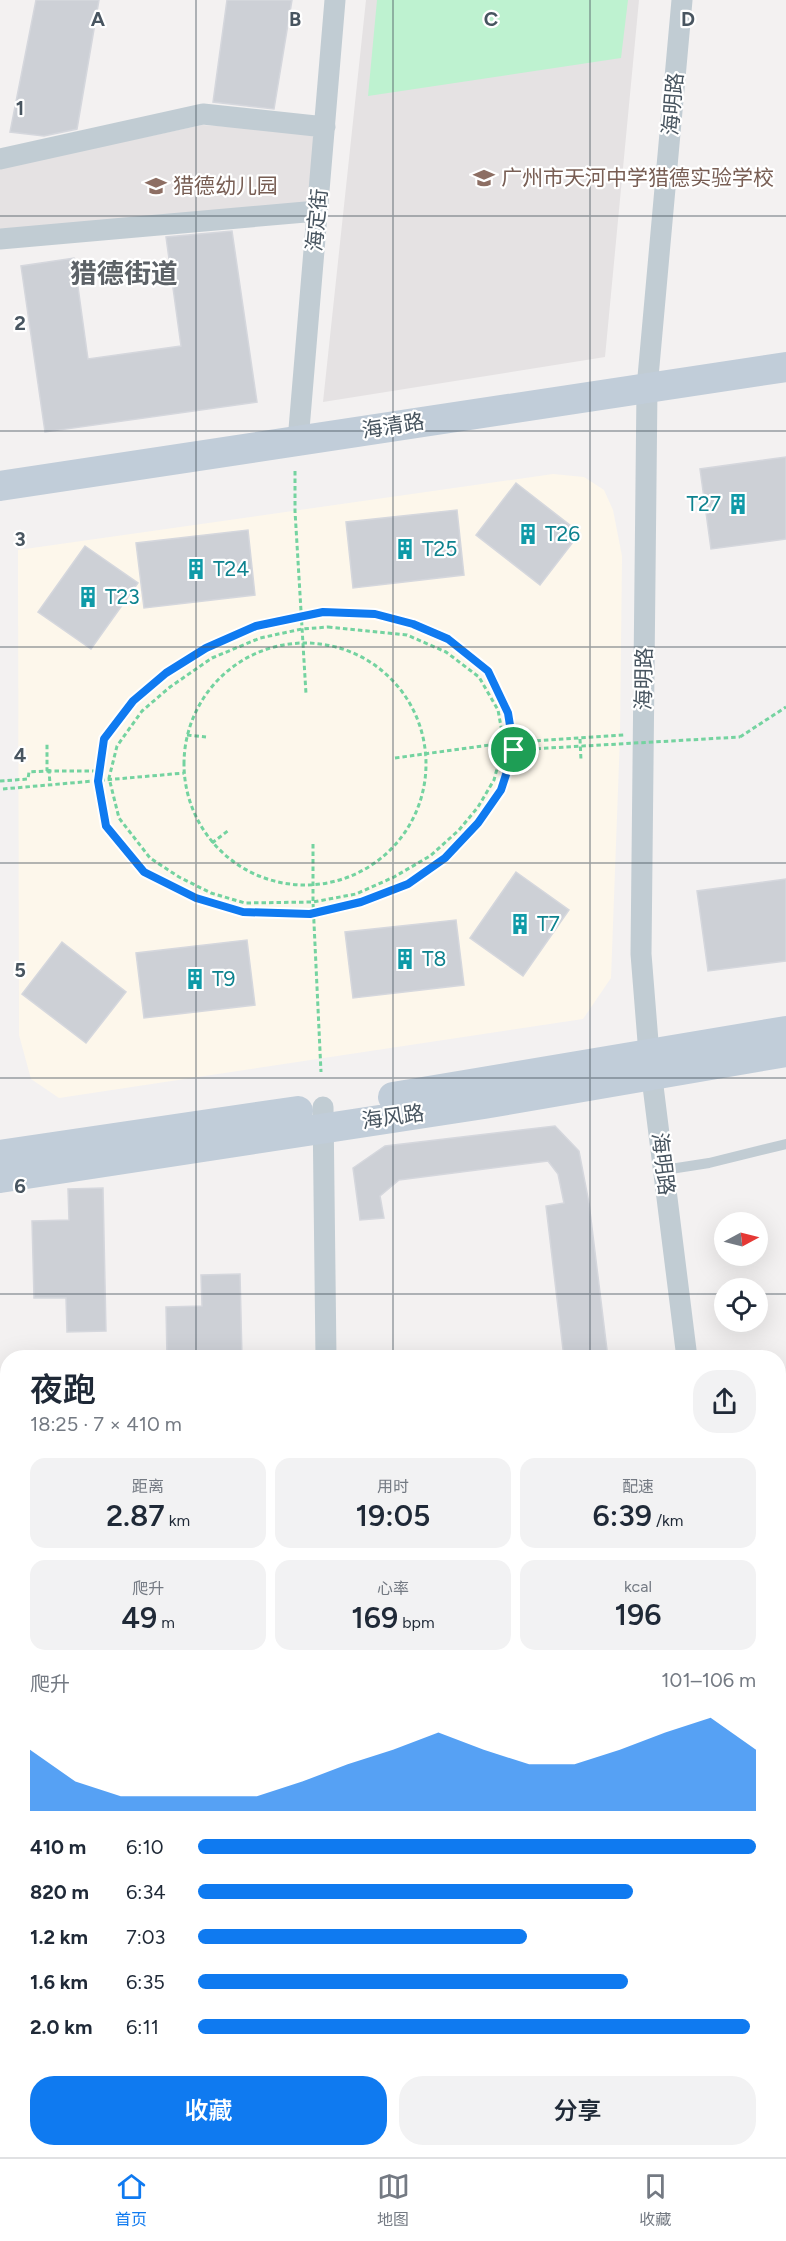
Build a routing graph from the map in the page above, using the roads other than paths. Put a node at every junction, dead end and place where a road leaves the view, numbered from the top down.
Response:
1 (335, 0) edge
2 (682, 0) edge
3 (325, 127) junction
4 (0, 159) edge
5 (317, 211) junction
6 (0, 239) edge
7 (786, 367) edge
8 (647, 388) junction
9 (298, 441) junction
10 (0, 486) edge
11 (786, 1031) edge
12 (786, 1052) edge
13 (650, 1065) junction
14 (323, 1118) junction
15 (786, 1144) edge
16 (0, 1155) edge
17 (664, 1170) junction
18 (0, 1178) edge
19 (326, 1350) edge
20 (686, 1350) edge

1 - 3 street, 海定街
2 - 8 street, 海明路
3 - 4 street
3 - 5 street, 海定街
5 - 6 street
5 - 9 street, 海定街
7 - 8 street, 海清路
8 - 9 street, 海清路
8 - 13 street, 海明路
9 - 10 street, 海清路
11 - 13 street, 海风路
12 - 13 street, 海风路
13 - 14 street, 海风路
13 - 17 street, 海明路
14 - 16 street, 海风路
14 - 18 street, 海风路
14 - 19 street
15 - 17 lane
17 - 20 street, 海明路

